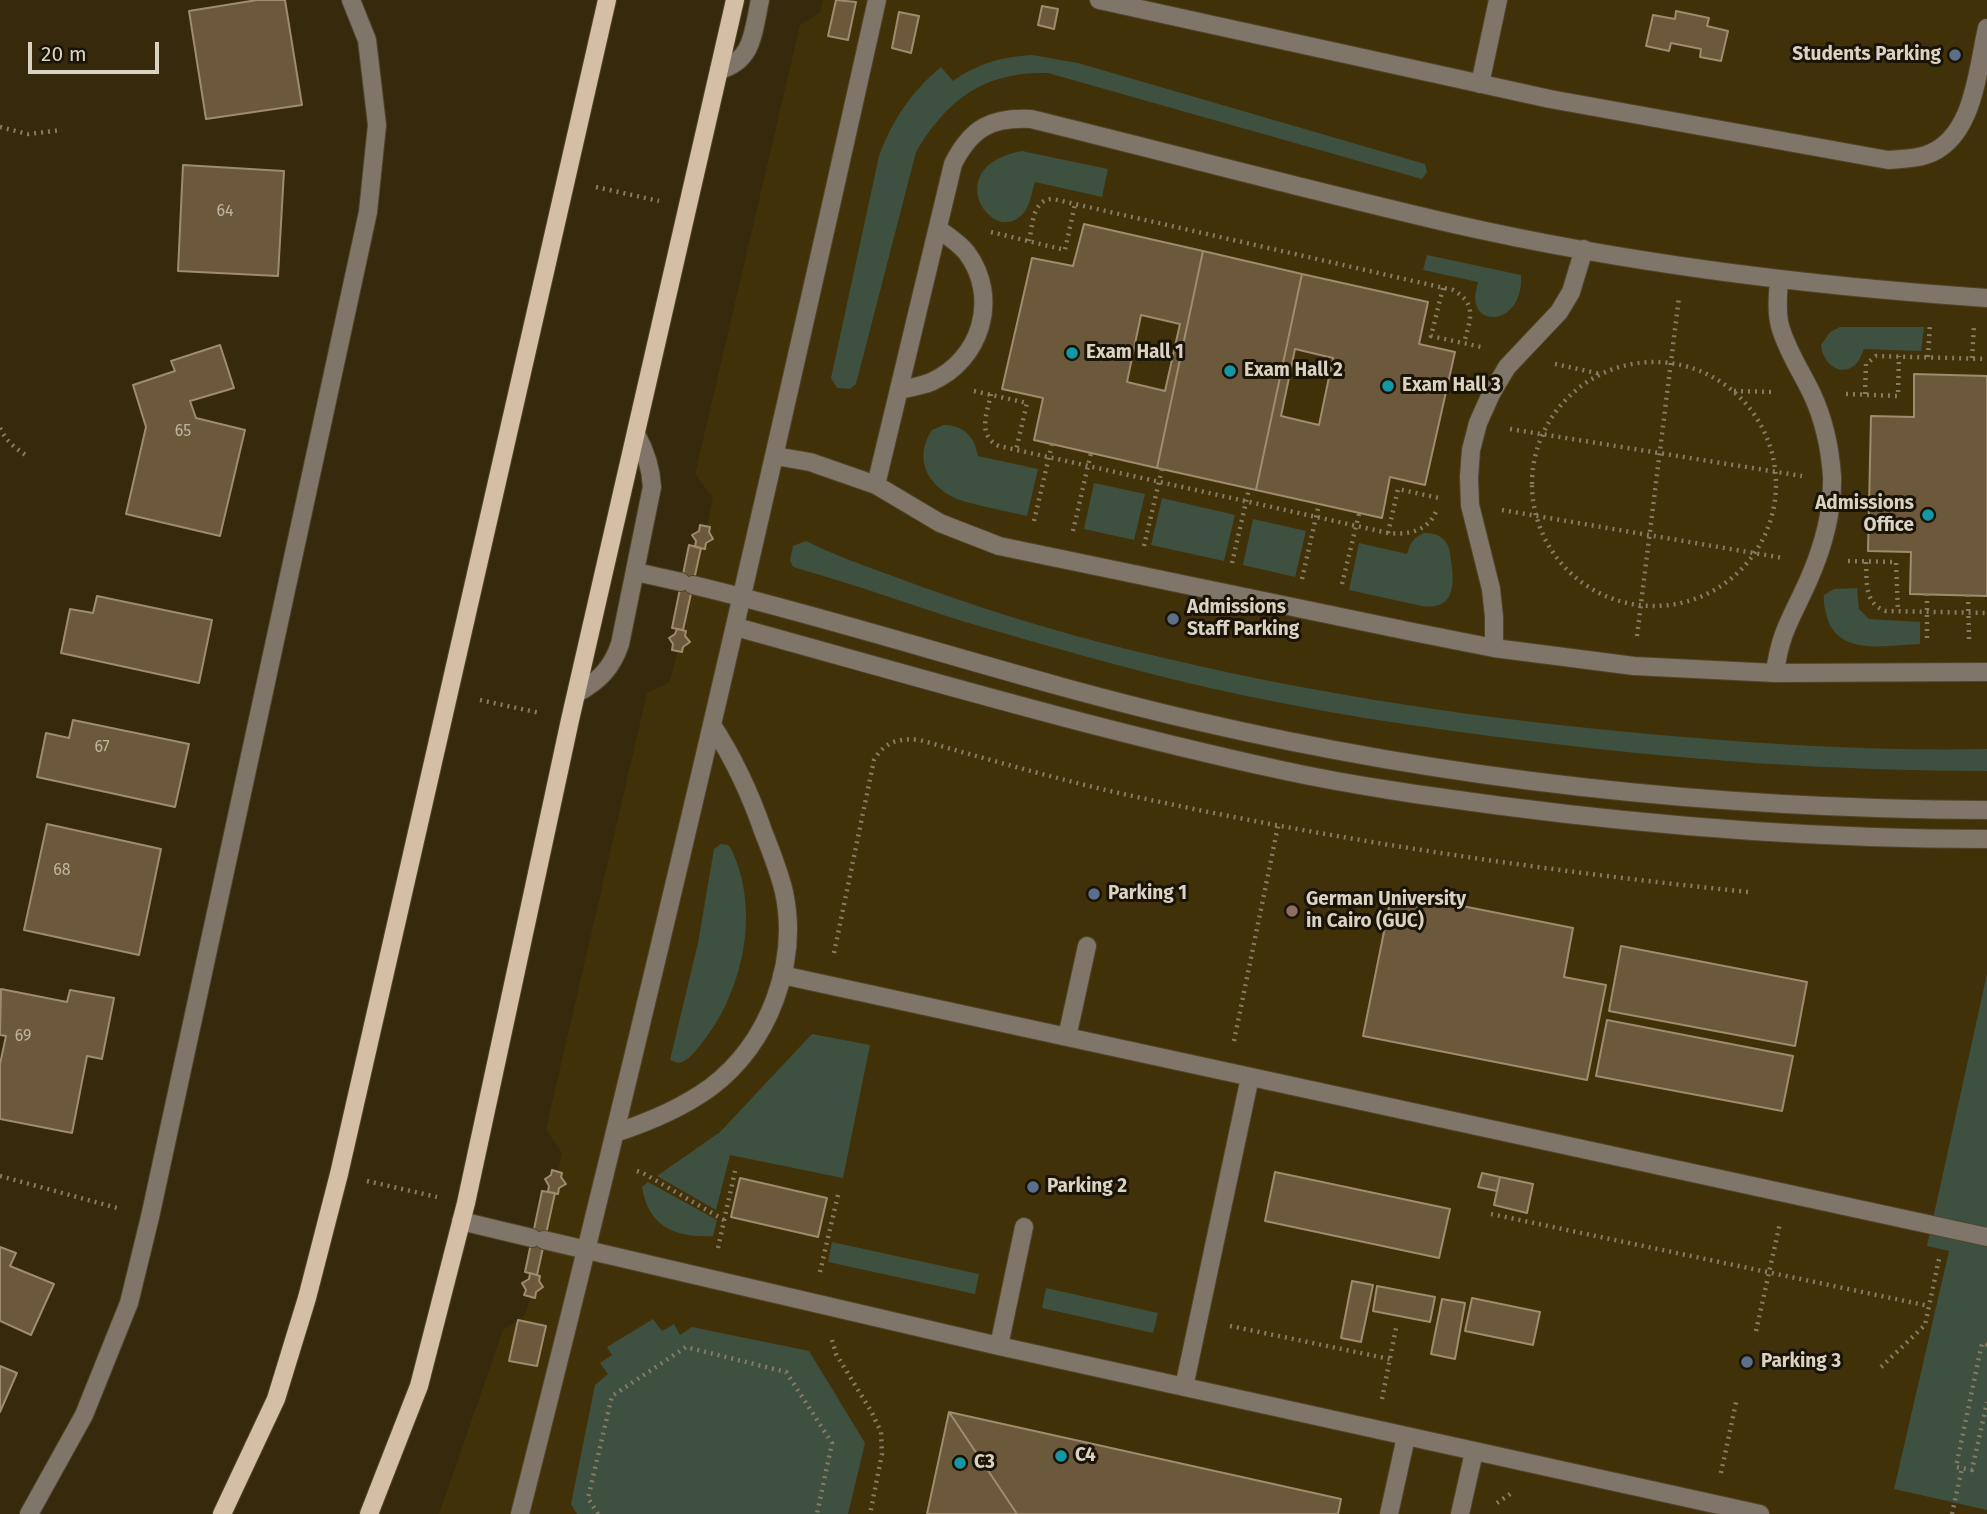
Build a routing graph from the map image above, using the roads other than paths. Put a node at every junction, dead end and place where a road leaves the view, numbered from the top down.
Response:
1 (351, 0) edge
2 (607, 0) edge
3 (735, 0) edge
4 (760, 0) edge
5 (877, 0) edge
6 (1099, 0) edge
7 (1498, 0) edge
8 (1987, 28) edge
9 (719, 71) junction
10 (1480, 84) junction
11 (938, 229) junction
12 (1584, 249) junction
13 (1779, 279) junction
14 (1987, 298) edge
15 (899, 390) junction
16 (636, 434) junction
17 (775, 456) junction
18 (876, 485) junction
19 (636, 572) junction
20 (743, 597) junction
21 (736, 627) junction
22 (1494, 648) junction
23 (1775, 673) junction
24 (1978, 673) edge
25 (577, 693) junction
26 (712, 725) junction
27 (1987, 810) edge
28 (1987, 839) edge
29 (1087, 946) dead end
30 (782, 975) junction
31 (1067, 1037) junction
32 (1250, 1077) junction
33 (615, 1133) junction
34 (464, 1212) junction
35 (1024, 1227) dead end
36 (1987, 1237) edge
37 (587, 1250) junction
38 (999, 1346) junction
39 (1184, 1387) junction
40 (1406, 1437) junction
41 (1474, 1452) junction
42 (29, 1514) edge
43 (222, 1514) edge
44 (369, 1514) edge
45 (520, 1514) edge
46 (1389, 1514) edge
47 (1460, 1514) edge
48 (1760, 1514) edge

1 - 42 street
2 - 43 main road
3 - 9 main road
4 - 9 street
5 - 17 street
6 - 10 street
7 - 10 street
8 - 10 street
9 - 16 main road
11 - 12 street
11 - 15 street
11 - 15 street
12 - 13 street
12 - 22 street
13 - 14 street
13 - 23 street
15 - 18 street
16 - 19 street
16 - 25 main road
17 - 18 street
17 - 20 street
18 - 22 street
19 - 20 street
19 - 25 street
20 - 21 street
20 - 27 street
21 - 26 street
21 - 28 street
22 - 23 street
23 - 24 street
25 - 34 main road
26 - 30 street
26 - 33 street
29 - 31 street
30 - 31 street
30 - 33 street
31 - 32 street
32 - 36 street
32 - 39 street
33 - 37 street
34 - 37 street
34 - 44 main road
35 - 38 street
37 - 38 street
37 - 45 street
38 - 39 street
39 - 40 street
40 - 41 street
40 - 46 street
41 - 47 street
41 - 48 street

